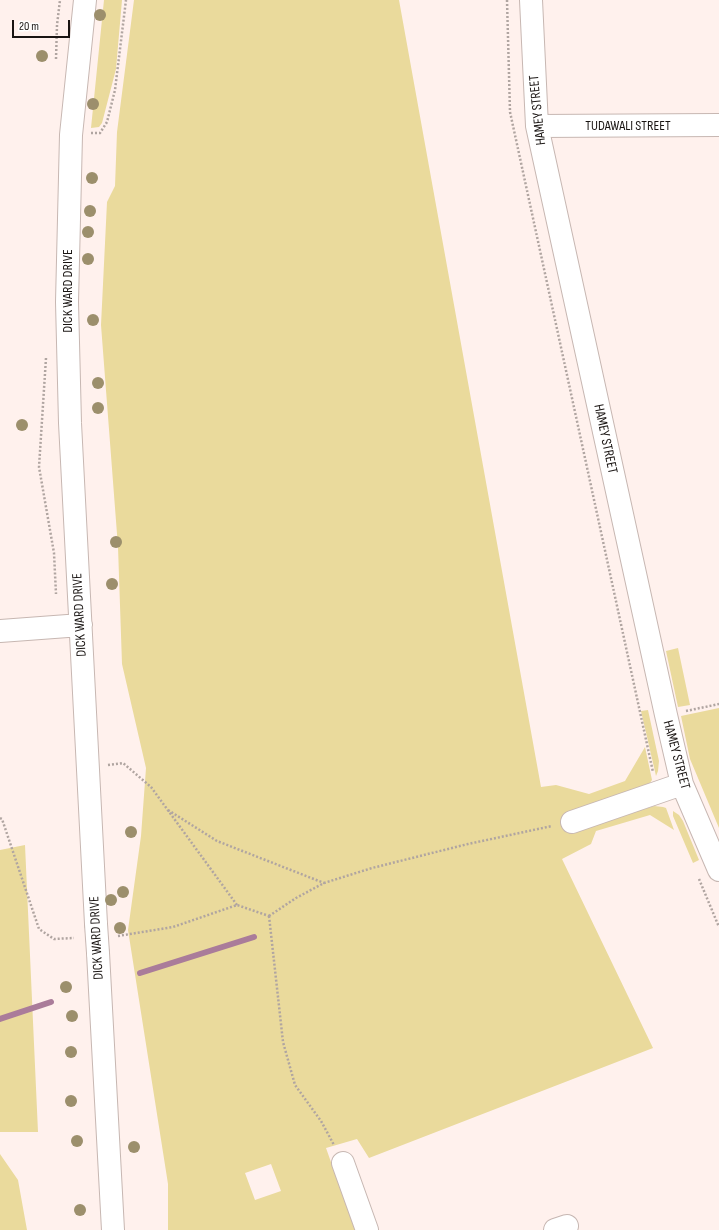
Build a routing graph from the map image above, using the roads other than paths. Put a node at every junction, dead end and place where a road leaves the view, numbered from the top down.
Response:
1 (85, 0) edge
2 (531, 0) edge
3 (719, 125) edge
4 (537, 126) junction
5 (81, 625) junction
6 (0, 631) edge
7 (682, 784) junction
8 (572, 822) road end
9 (719, 870) edge
10 (343, 1163) road end
11 (113, 1230) edge
12 (368, 1230) edge

1 - 5 street, DICK WARD DRIVE
2 - 4 street, HAMEY STREET
3 - 4 street, TUDAWALI STREET
4 - 7 street, HAMEY STREET
5 - 6 street
5 - 11 street, DICK WARD DRIVE, bridge
7 - 8 street
7 - 9 street, HAMEY STREET
10 - 12 street

